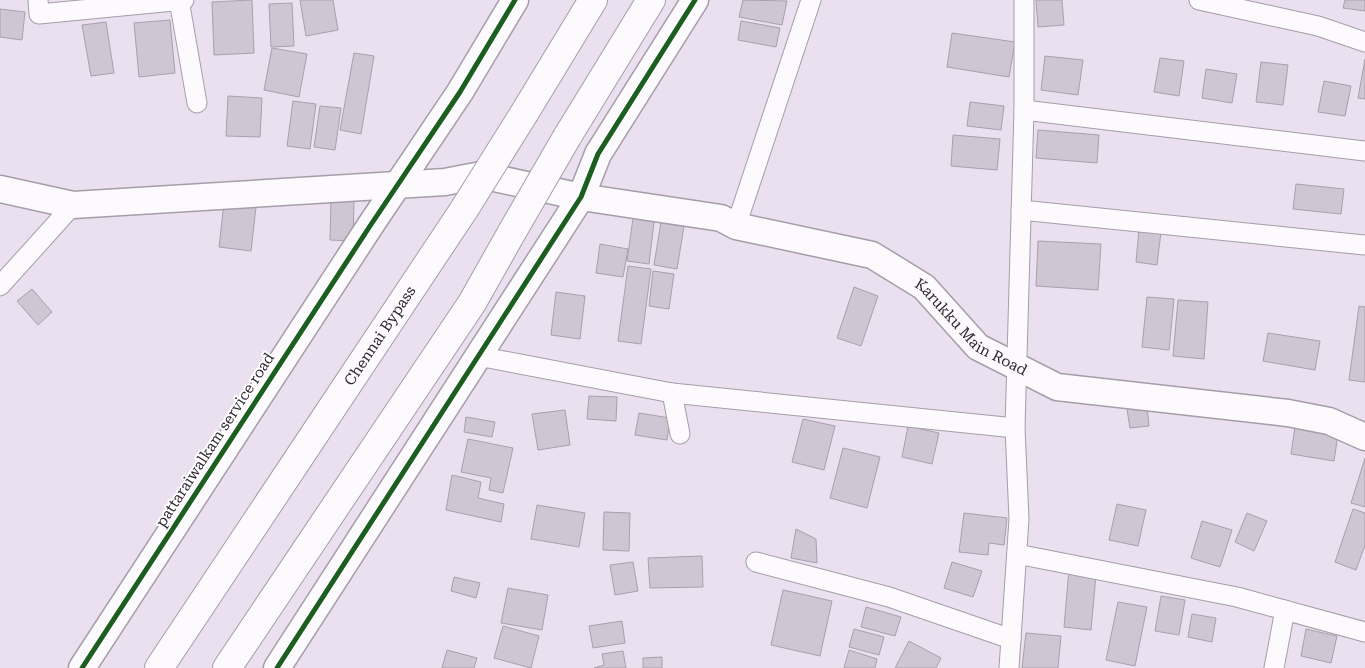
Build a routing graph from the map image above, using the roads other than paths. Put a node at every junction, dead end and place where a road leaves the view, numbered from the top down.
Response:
1 (38, 0) edge
2 (179, 0) edge
3 (184, 0) edge
4 (515, 0) edge
5 (593, 0) edge
6 (652, 0) edge
7 (695, 0) edge
8 (811, 0) edge
9 (1024, 0) edge
10 (1198, 0) edge
11 (1365, 42) edge
12 (197, 103) dead end
13 (1024, 110) junction
14 (1365, 151) edge
15 (398, 184) junction
16 (0, 189) edge
17 (581, 197) junction
18 (73, 205) junction
19 (1020, 210) junction
20 (736, 226) junction
21 (1365, 245) edge
22 (0, 286) edge
23 (478, 356) junction
24 (1016, 366) junction
25 (672, 393) junction
26 (1015, 428) junction
27 (680, 434) dead end
28 (1365, 437) edge
29 (1017, 554) junction
30 (756, 562) dead end
31 (1285, 610) junction
32 (1365, 632) edge
33 (1011, 639) junction
34 (82, 668) edge
35 (159, 668) edge
36 (228, 668) edge
37 (277, 668) edge
38 (1010, 668) edge
39 (1274, 668) edge

1 - 2 street
2 - 3 street
2 - 12 street
4 - 15 street, pattaraiwalkam service road
5 - 35 highway, Chennai Bypass, bridge
6 - 36 highway, bridge
7 - 17 street
8 - 20 street
9 - 13 street
10 - 11 street
13 - 14 street
13 - 19 street
15 - 17 street, Karukku Main Road
15 - 18 street, Karukku Main Road
15 - 34 street, pattaraiwalkam service road
16 - 18 street, Karukku Main Road
17 - 20 street, Karukku Main Road
17 - 23 street
18 - 22 street
19 - 21 street
19 - 24 street
20 - 24 street, Karukku Main Road
23 - 25 street
23 - 37 street
24 - 26 street
24 - 28 street, Karukku Main Road
25 - 26 street
25 - 27 street
26 - 29 street
29 - 31 street
29 - 33 street
30 - 33 street
31 - 32 street
31 - 39 street
33 - 38 street

